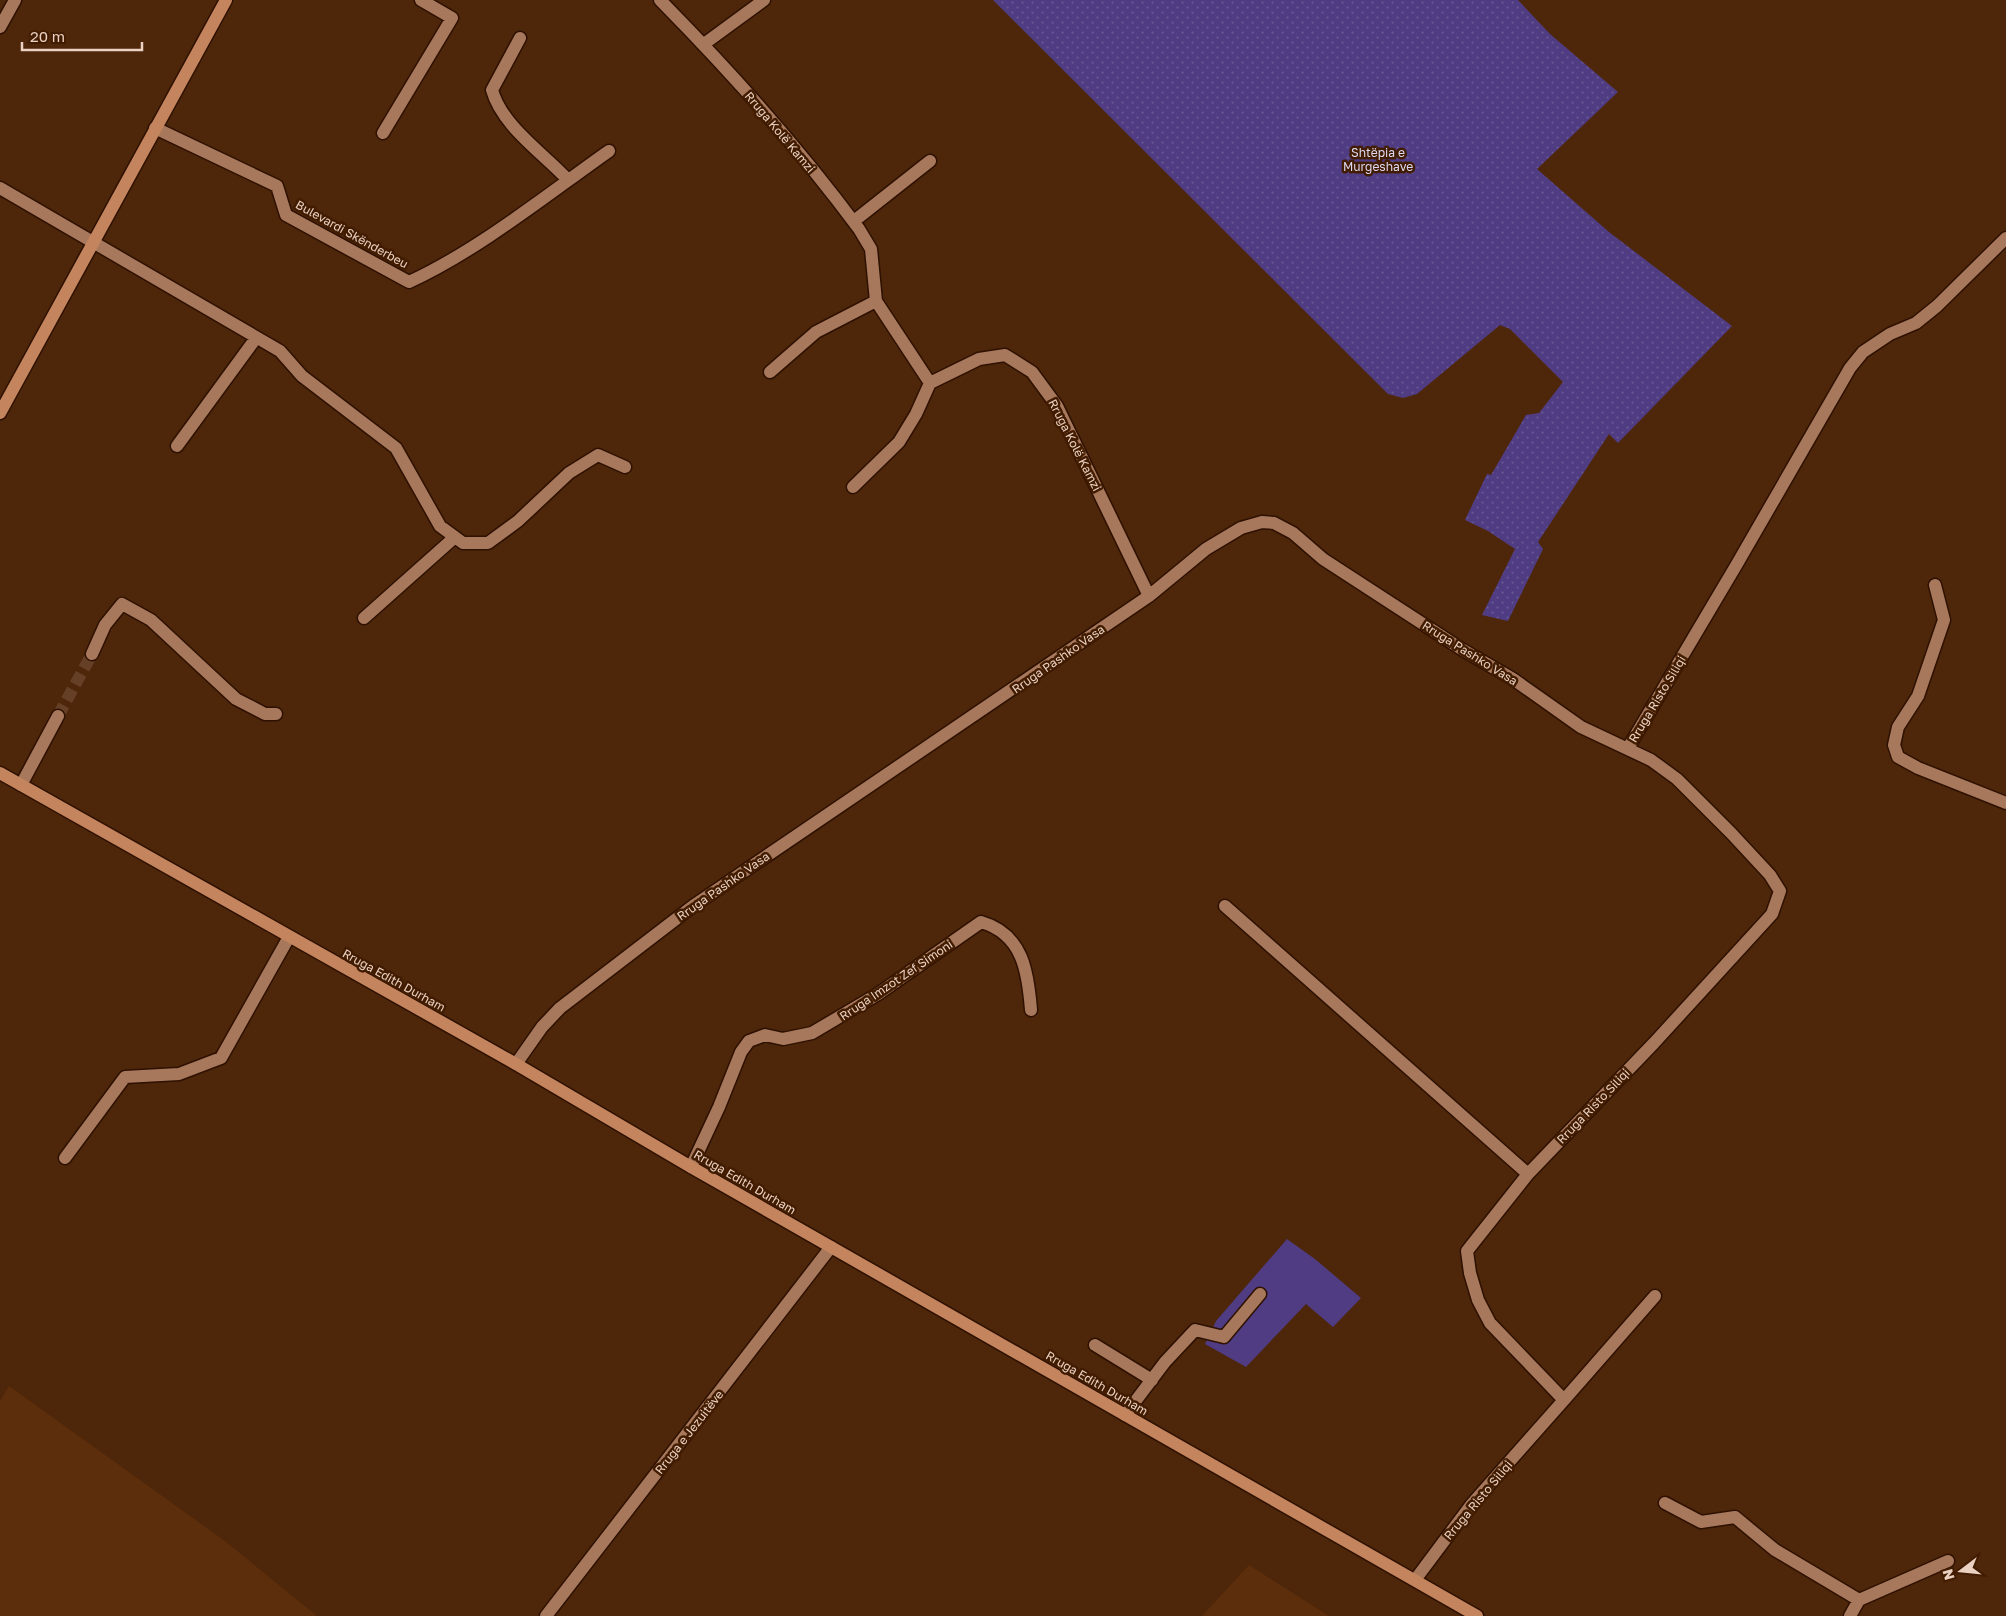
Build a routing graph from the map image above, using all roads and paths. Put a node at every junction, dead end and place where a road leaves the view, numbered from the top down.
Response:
1 (15, 0) edge
2 (226, 0) edge
3 (421, 0) edge
4 (660, 0) edge
5 (764, 0) edge
6 (0, 27) edge
7 (520, 38) dead end
8 (704, 44) junction
9 (155, 128) junction
10 (383, 133) dead end
11 (609, 151) dead end
12 (930, 161) dead end
13 (568, 180) junction
14 (0, 188) edge
15 (854, 221) junction
16 (2006, 238) edge
17 (93, 241) junction
18 (876, 301) junction
19 (256, 338) junction
20 (770, 372) dead end
21 (930, 383) junction
22 (0, 413) edge
23 (177, 446) dead end
24 (625, 467) dead end
25 (852, 487) dead end
26 (455, 537) junction
27 (1935, 586) dead end
28 (1149, 596) junction
29 (364, 618) dead end
30 (92, 654) tunnel mouth
31 (276, 714) dead end
32 (58, 716) tunnel mouth
33 (1628, 748) junction
34 (0, 773) edge
35 (21, 785) junction
36 (2006, 804) edge
37 (1225, 906) dead end
38 (289, 937) junction
39 (1031, 1010) dead end
40 (516, 1064) junction
41 (65, 1158) dead end
42 (691, 1167) junction
43 (1528, 1174) junction
44 (831, 1247) junction
45 (1260, 1294) dead end
46 (1654, 1296) dead end
47 (1095, 1345) dead end
48 (1152, 1380) junction
49 (1564, 1400) junction
50 (1126, 1415) junction
51 (1665, 1503) dead end
52 (1948, 1561) dead end
53 (1415, 1580) junction
54 (1859, 1600) junction
55 (546, 1616) edge
56 (1477, 1616) edge
57 (1850, 1616) edge

1 - 6 street
2 - 9 main road
3 - 10 street
4 - 8 street, Rruga Kolë Kamzi
5 - 8 street
7 - 13 street
8 - 15 street, Rruga Kolë Kamzi
9 - 13 street, Bulevardi Skënderbeu
9 - 17 main road
11 - 13 street, Bulevardi Skënderbeu
12 - 15 street
14 - 17 street
15 - 18 street, Rruga Kolë Kamzi
16 - 33 street, Rruga Risto Siliqi
17 - 19 street
17 - 22 main road
18 - 20 street
18 - 21 street, Rruga Kolë Kamzi
19 - 23 street
19 - 26 street
21 - 25 street
21 - 28 street, Rruga Kolë Kamzi
24 - 26 street
26 - 29 street
27 - 36 street
28 - 33 street, Rruga Pashko Vasa
28 - 40 street, Rruga Pashko Vasa
30 - 31 street
32 - 35 street
33 - 43 street, Rruga Risto Siliqi
34 - 35 main road, Rruga Edith Durham
35 - 38 main road, Rruga Edith Durham
37 - 43 street
38 - 40 main road, Rruga Edith Durham
38 - 41 street
39 - 42 street, Rruga Imzot Zef Simoni
40 - 42 main road, Rruga Edith Durham
42 - 44 main road, Rruga Edith Durham
43 - 49 street, Rruga Risto Siliqi
44 - 50 main road, Rruga Edith Durham
44 - 55 street, Rruga e Jezuitëve
45 - 48 street
46 - 49 street, Rruga Risto Siliqi
47 - 48 street
48 - 50 street
49 - 53 street, Rruga Risto Siliqi
50 - 53 main road, Rruga Edith Durham
51 - 54 street
52 - 54 street
53 - 56 main road, Rruga Edith Durham
54 - 57 street

